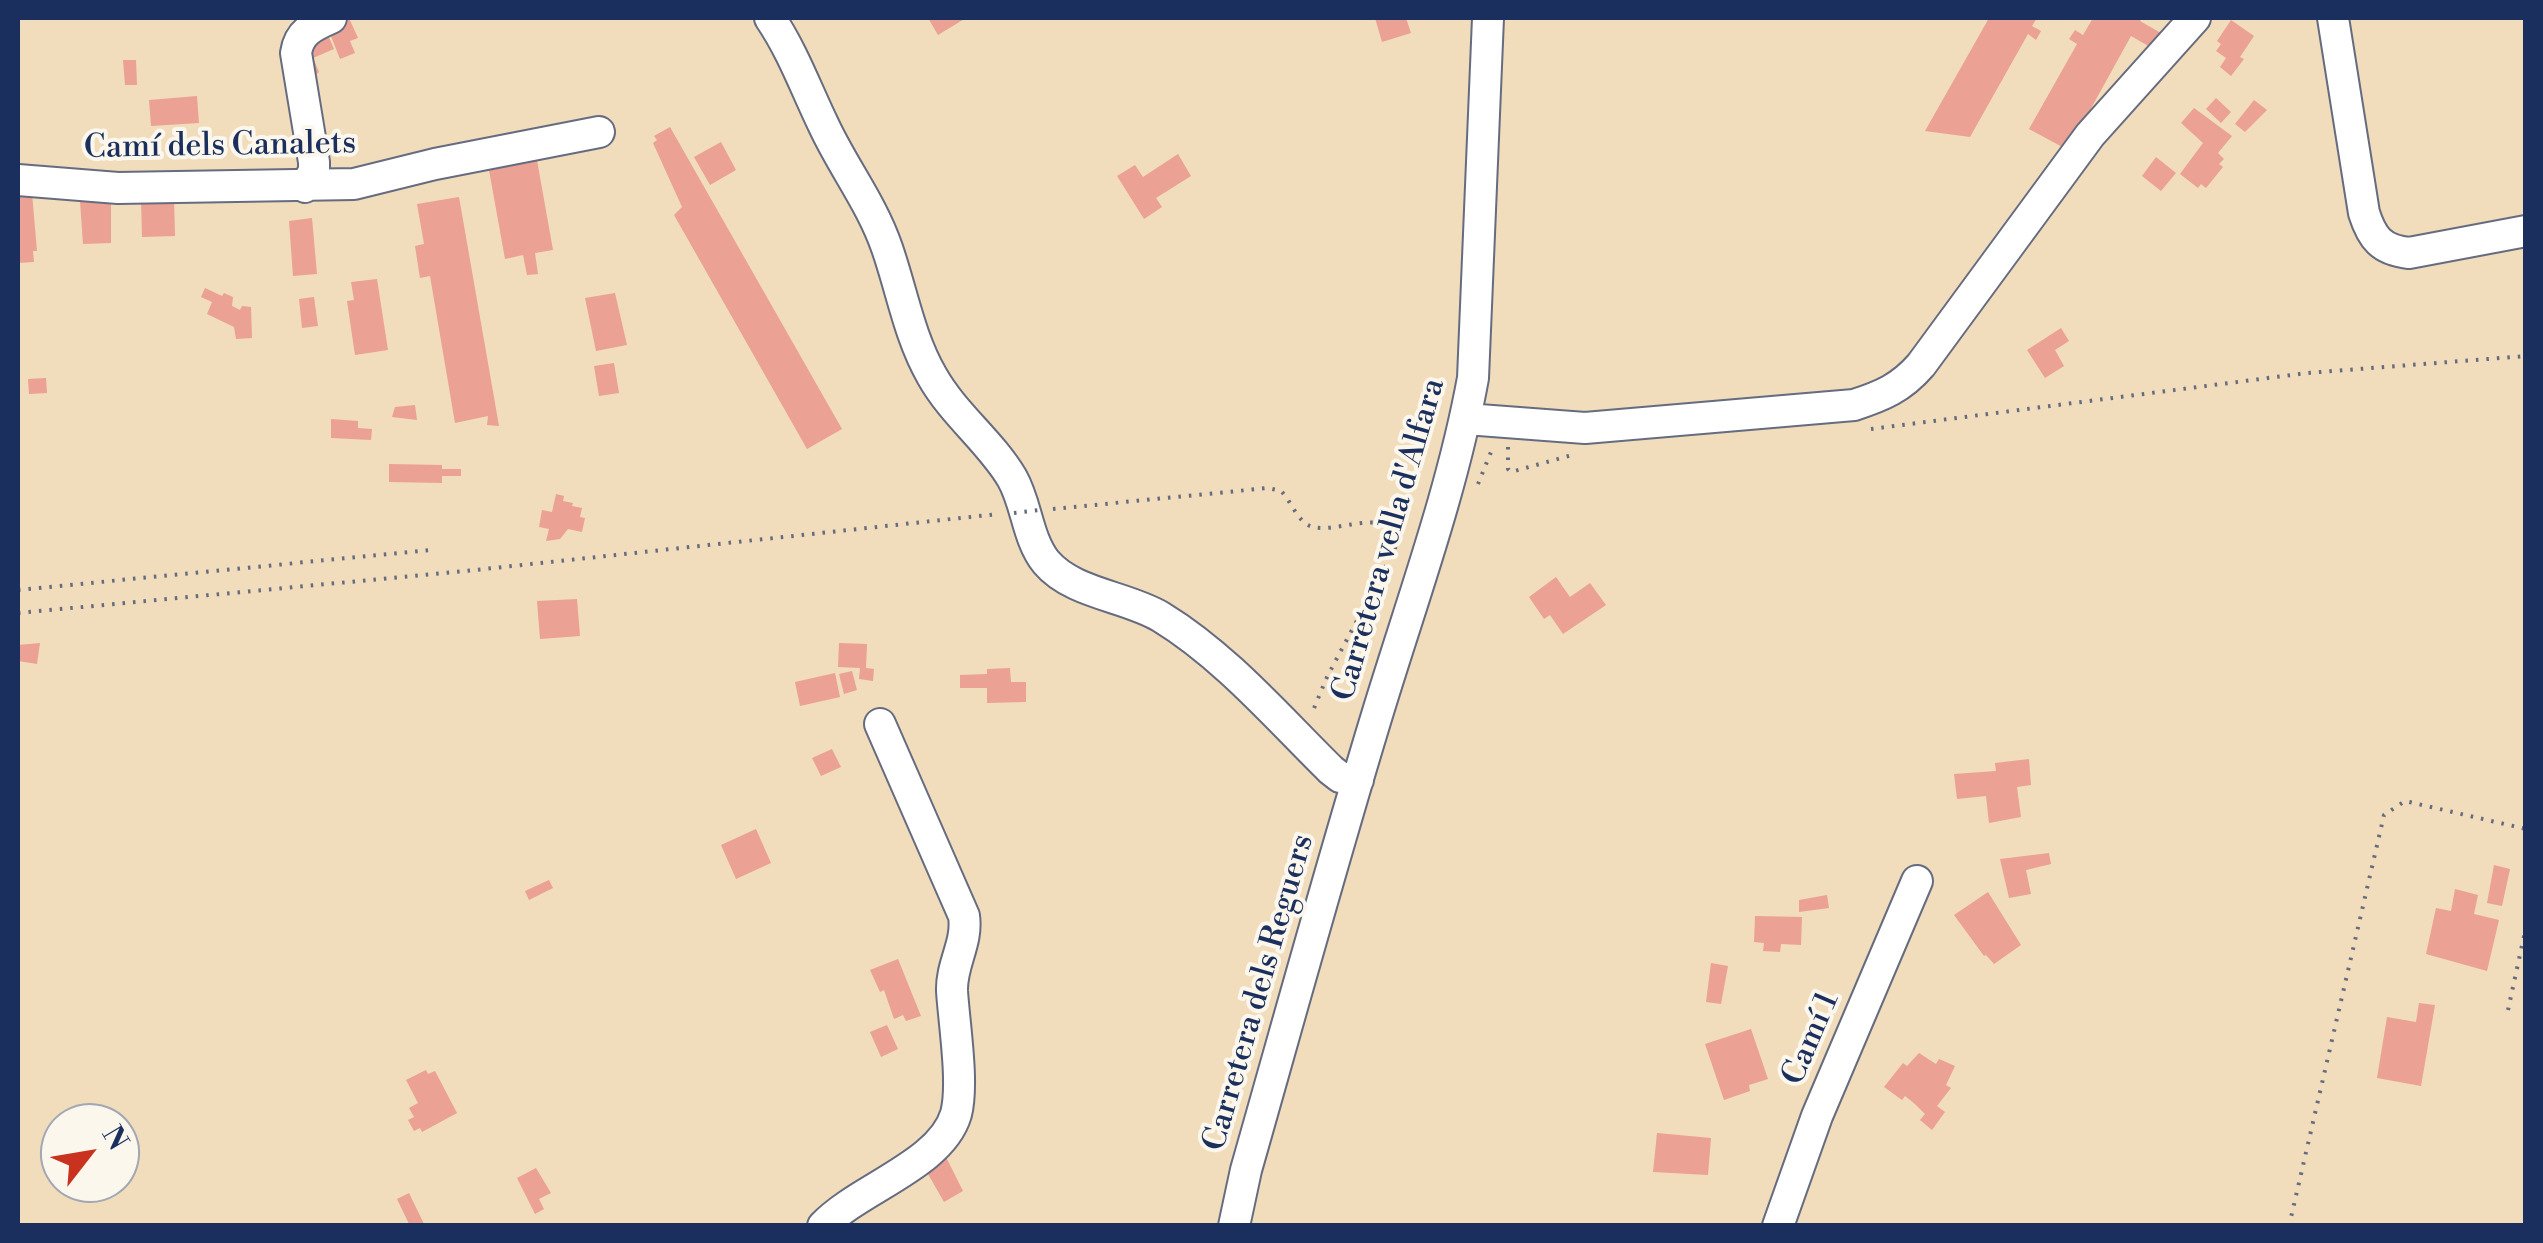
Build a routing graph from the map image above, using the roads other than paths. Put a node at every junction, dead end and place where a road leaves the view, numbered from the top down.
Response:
1 (330, 18) edge
2 (770, 18) edge
3 (1488, 18) edge
4 (2195, 18) edge
5 (2333, 18) edge
6 (599, 132) dead end
7 (18, 180) edge
8 (305, 187) junction
9 (2526, 231) edge
10 (1466, 420) junction
11 (880, 724) dead end
12 (1358, 780) junction
13 (1917, 881) dead end
14 (822, 1226) edge
15 (1234, 1226) edge
16 (1778, 1226) edge

1 - 8 street
2 - 12 street
3 - 10 street, Carretera vella d'Alfara
4 - 10 street
5 - 9 street
6 - 8 street, Camí dels Canalets
7 - 8 street, Camí dels Canalets
10 - 12 street, Carretera vella d'Alfara
11 - 14 street
12 - 15 street, Carretera dels Reguers
13 - 16 street, Camí 1

